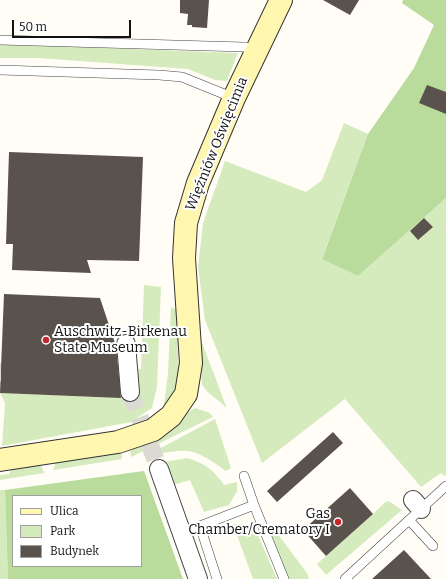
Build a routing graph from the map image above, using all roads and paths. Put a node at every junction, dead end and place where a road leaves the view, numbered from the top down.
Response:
1 (274, 0) edge
2 (281, 0) edge
3 (0, 40) edge
4 (256, 50) junction
5 (0, 70) edge
6 (234, 98) junction
7 (126, 344) dead end
8 (130, 392) tunnel mouth
9 (0, 460) edge
10 (159, 469) tunnel mouth
11 (244, 476) dead end
12 (446, 486) edge
13 (254, 505) junction
14 (415, 510) junction
15 (433, 546) dead end
16 (198, 579) edge
17 (217, 579) edge
18 (284, 579) edge
19 (345, 579) edge

1 - 4 street, Więźniów Oświęcimia
2 - 4 street, Więźniów Oświęcimia
3 - 4 lane
4 - 6 street, Więźniów Oświęcimia
5 - 6 lane
6 - 9 street, Więźniów Oświęcimia
7 - 8 street
10 - 16 street
11 - 13 lane
12 - 14 lane
13 - 17 lane
13 - 18 lane
14 - 15 lane
14 - 19 lane

